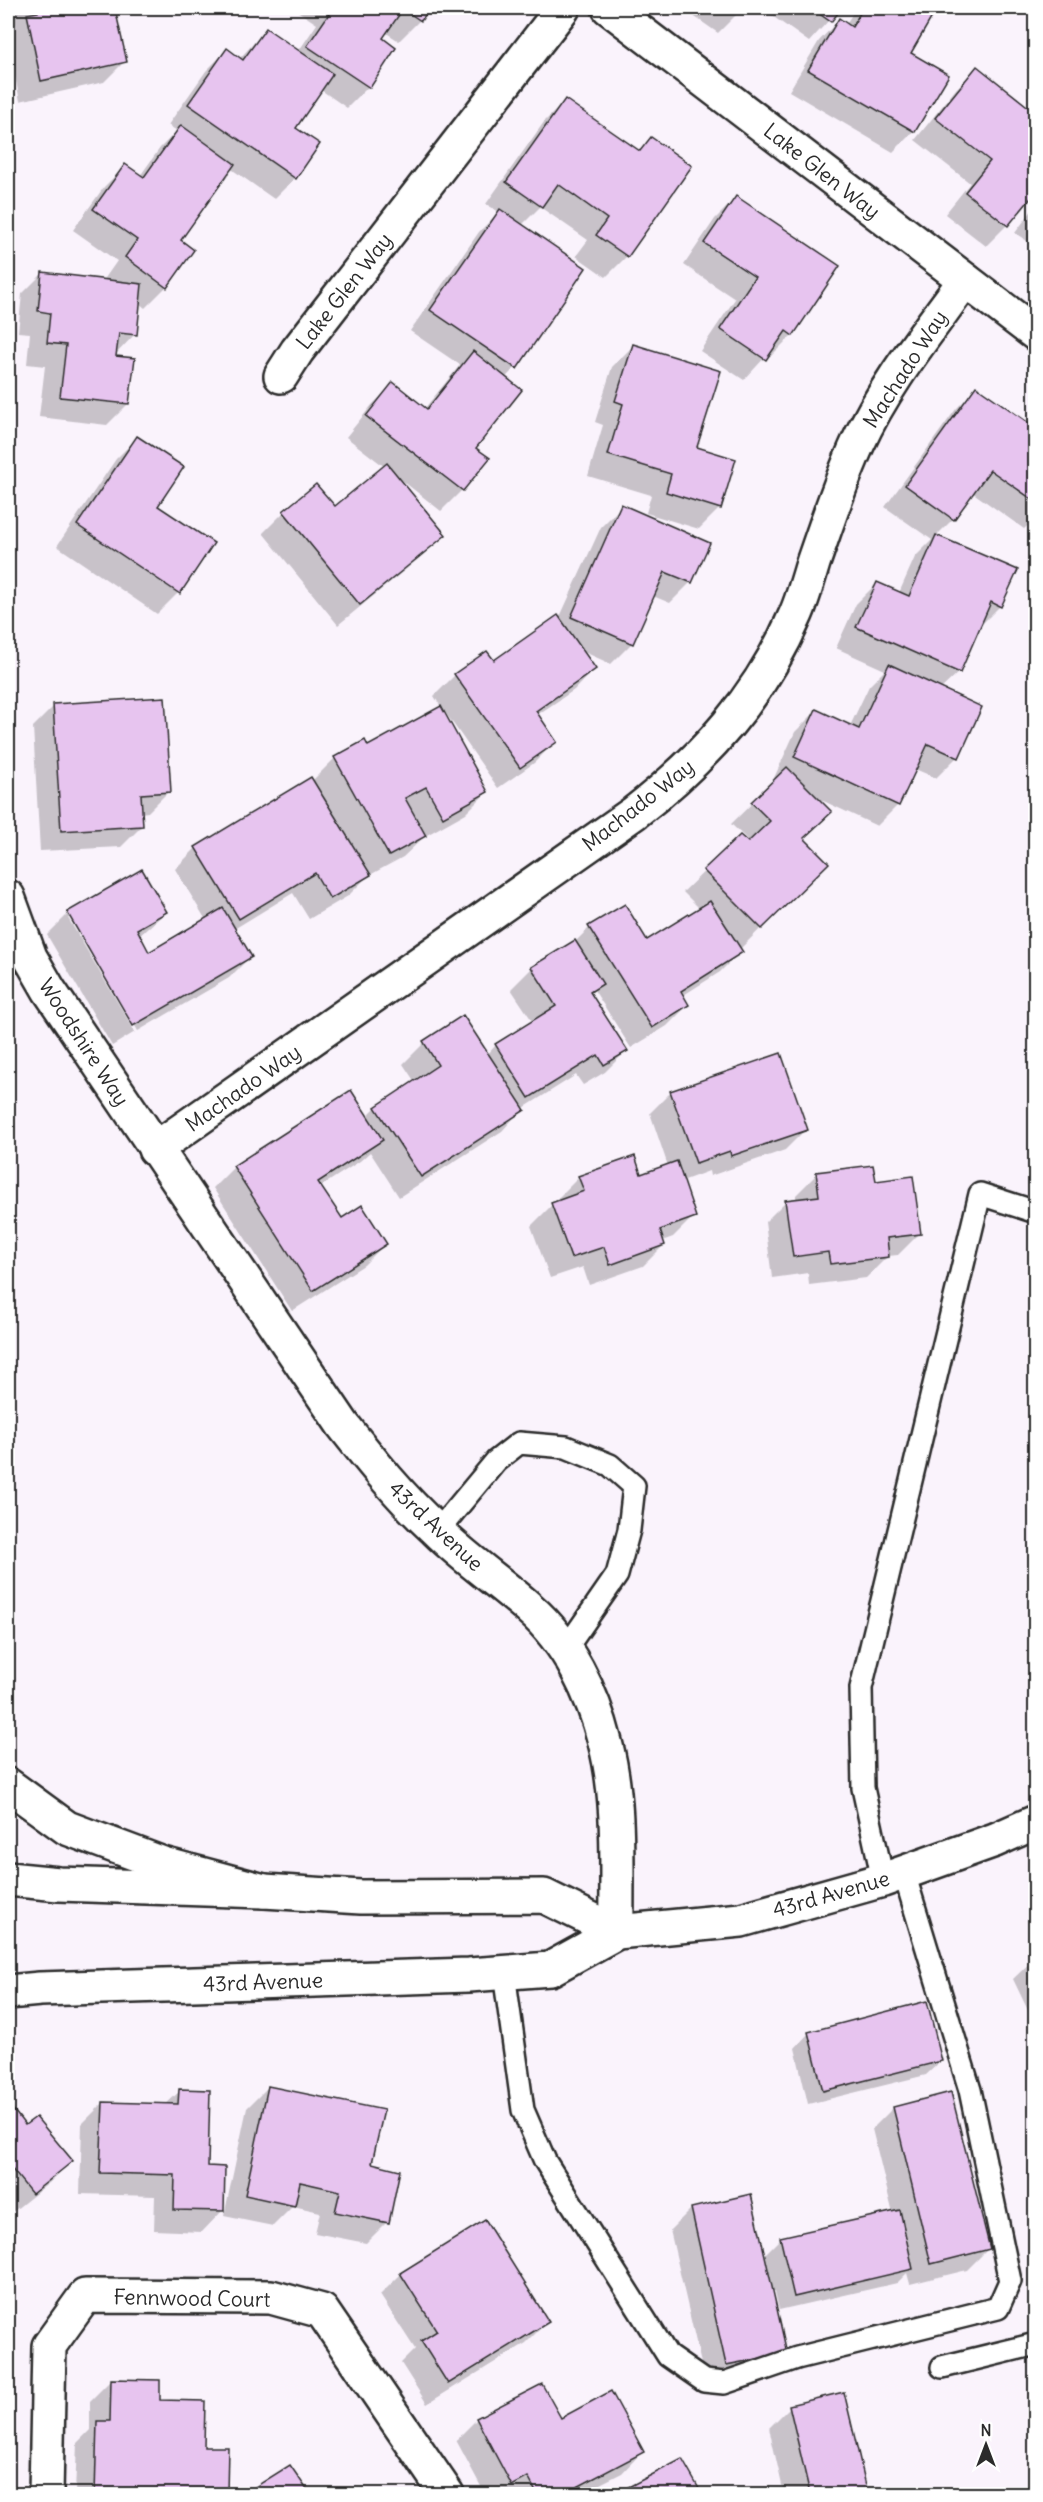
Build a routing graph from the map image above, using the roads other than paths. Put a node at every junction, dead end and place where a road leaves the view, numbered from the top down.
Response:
1 (563, 8) edge
2 (609, 8) edge
3 (965, 280) junction
4 (1035, 334) edge
5 (281, 376) dead end
6 (8, 897) edge
7 (155, 1149) junction
8 (1035, 1212) edge
9 (437, 1532) junction
10 (565, 1650) junction
11 (8, 1785) edge
12 (1035, 1822) edge
13 (894, 1876) junction
14 (8, 1880) edge
15 (264, 1891) junction
16 (617, 1932) junction
17 (504, 1973) junction
18 (8, 1992) edge
19 (1035, 2344) edge
20 (942, 2367) dead end
21 (46, 2494) edge
22 (447, 2494) edge

1 - 5 main road, Lake Glen Way
2 - 3 main road, Lake Glen Way
3 - 4 main road, Lake Glen Way
3 - 7 main road, Machado Way
6 - 7 main road, Woodshire Way
7 - 9 main road, 43rd Avenue
8 - 13 lane
9 - 10 main road, 43rd Avenue
9 - 10 lane
10 - 16 main road, 43rd Avenue
11 - 15 main road
12 - 13 main road, 43rd Avenue
13 - 16 main road, 43rd Avenue
13 - 17 lane
14 - 15 main road
15 - 16 main road
16 - 17 main road, 43rd Avenue
17 - 18 main road, 43rd Avenue
19 - 20 lane
21 - 22 main road, Fennwood Court

